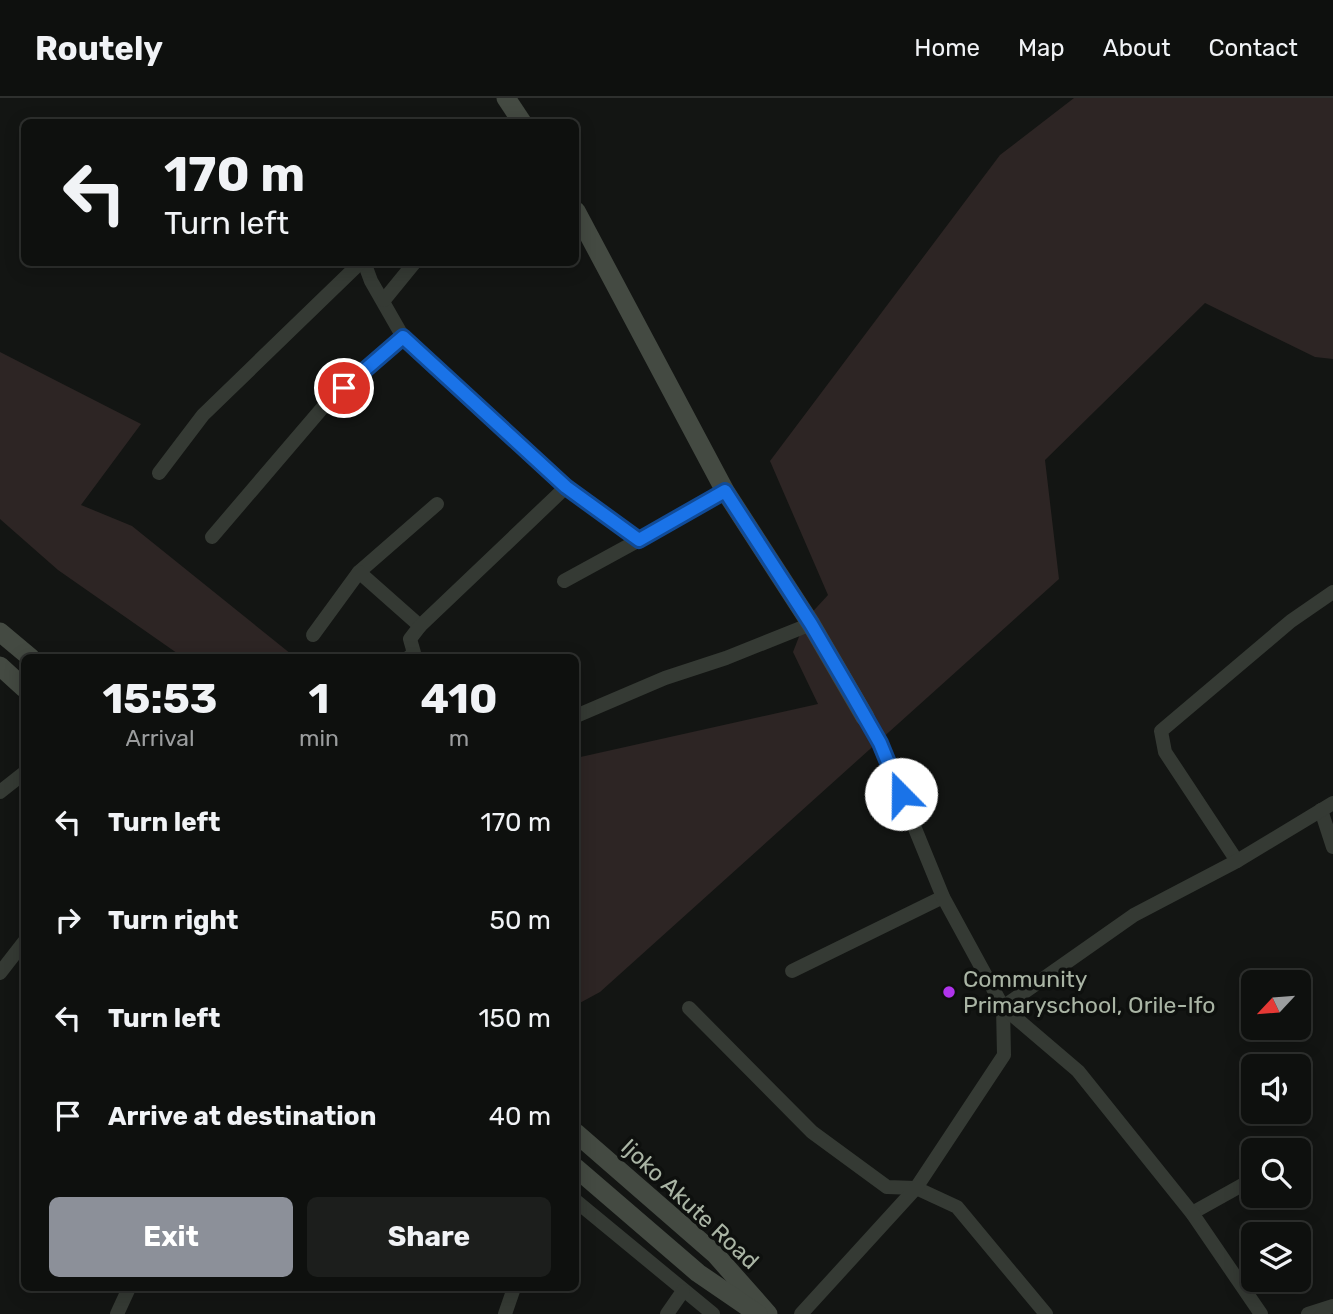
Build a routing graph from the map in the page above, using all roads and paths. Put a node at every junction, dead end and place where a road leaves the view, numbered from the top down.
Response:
1 (506, 98) edge
2 (520, 119) edge
3 (579, 217) edge
4 (358, 266) edge
5 (364, 266) edge
6 (412, 266) edge
7 (384, 300) junction
8 (403, 337) junction
9 (159, 473) dead end
10 (566, 487) junction
11 (725, 491) junction
12 (438, 503) dead end
13 (212, 537) dead end
14 (639, 540) junction
15 (359, 572) junction
16 (564, 581) dead end
17 (1333, 592) edge
18 (811, 624) junction
19 (420, 626) junction
20 (0, 632) edge
21 (313, 635) dead end
22 (25, 654) edge
23 (413, 654) edge
24 (579, 715) edge
25 (865, 717) joint
26 (21, 775) edge
27 (0, 792) edge
28 (1327, 806) edge
29 (1333, 847) edge
30 (1237, 861) junction
31 (943, 897) junction
32 (21, 946) edge
33 (792, 971) dead end
34 (0, 973) edge
35 (1003, 1007) junction
36 (689, 1008) dead end
37 (579, 1136) edge
38 (579, 1171) edge
39 (1241, 1186) edge
40 (916, 1188) junction
41 (579, 1204) edge
42 (1192, 1213) junction
43 (128, 1291) edge
44 (513, 1291) edge
45 (683, 1291) junction
46 (1333, 1306) edge
47 (117, 1314) edge
48 (505, 1314) edge
49 (667, 1314) edge
50 (713, 1314) edge
51 (758, 1314) edge
52 (768, 1314) edge
53 (801, 1314) edge
54 (1046, 1314) edge
55 (1261, 1314) edge
56 (1308, 1314) edge

1 - 2 street
3 - 11 street
4 - 9 street
5 - 7 street
6 - 7 street
7 - 8 street
8 - 10 street
8 - 13 street
10 - 14 street
10 - 19 street
11 - 14 street
11 - 18 street
12 - 15 street
14 - 16 street
15 - 19 street
15 - 21 street
17 - 30 street
18 - 24 street
18 - 25 street
19 - 23 street
20 - 22 street
25 - 31 street
26 - 27 street
28 - 29 street
28 - 30 street
30 - 35 street
31 - 33 street
31 - 35 street
32 - 34 street
35 - 40 street
35 - 42 street
36 - 40 street
37 - 52 street, Ijoko Akute Road
38 - 51 street, Ijoko Akute Road
39 - 42 street
40 - 53 street
40 - 54 street
41 - 45 street
42 - 55 street
43 - 47 street
44 - 48 street
45 - 49 street
45 - 50 street
46 - 56 street

